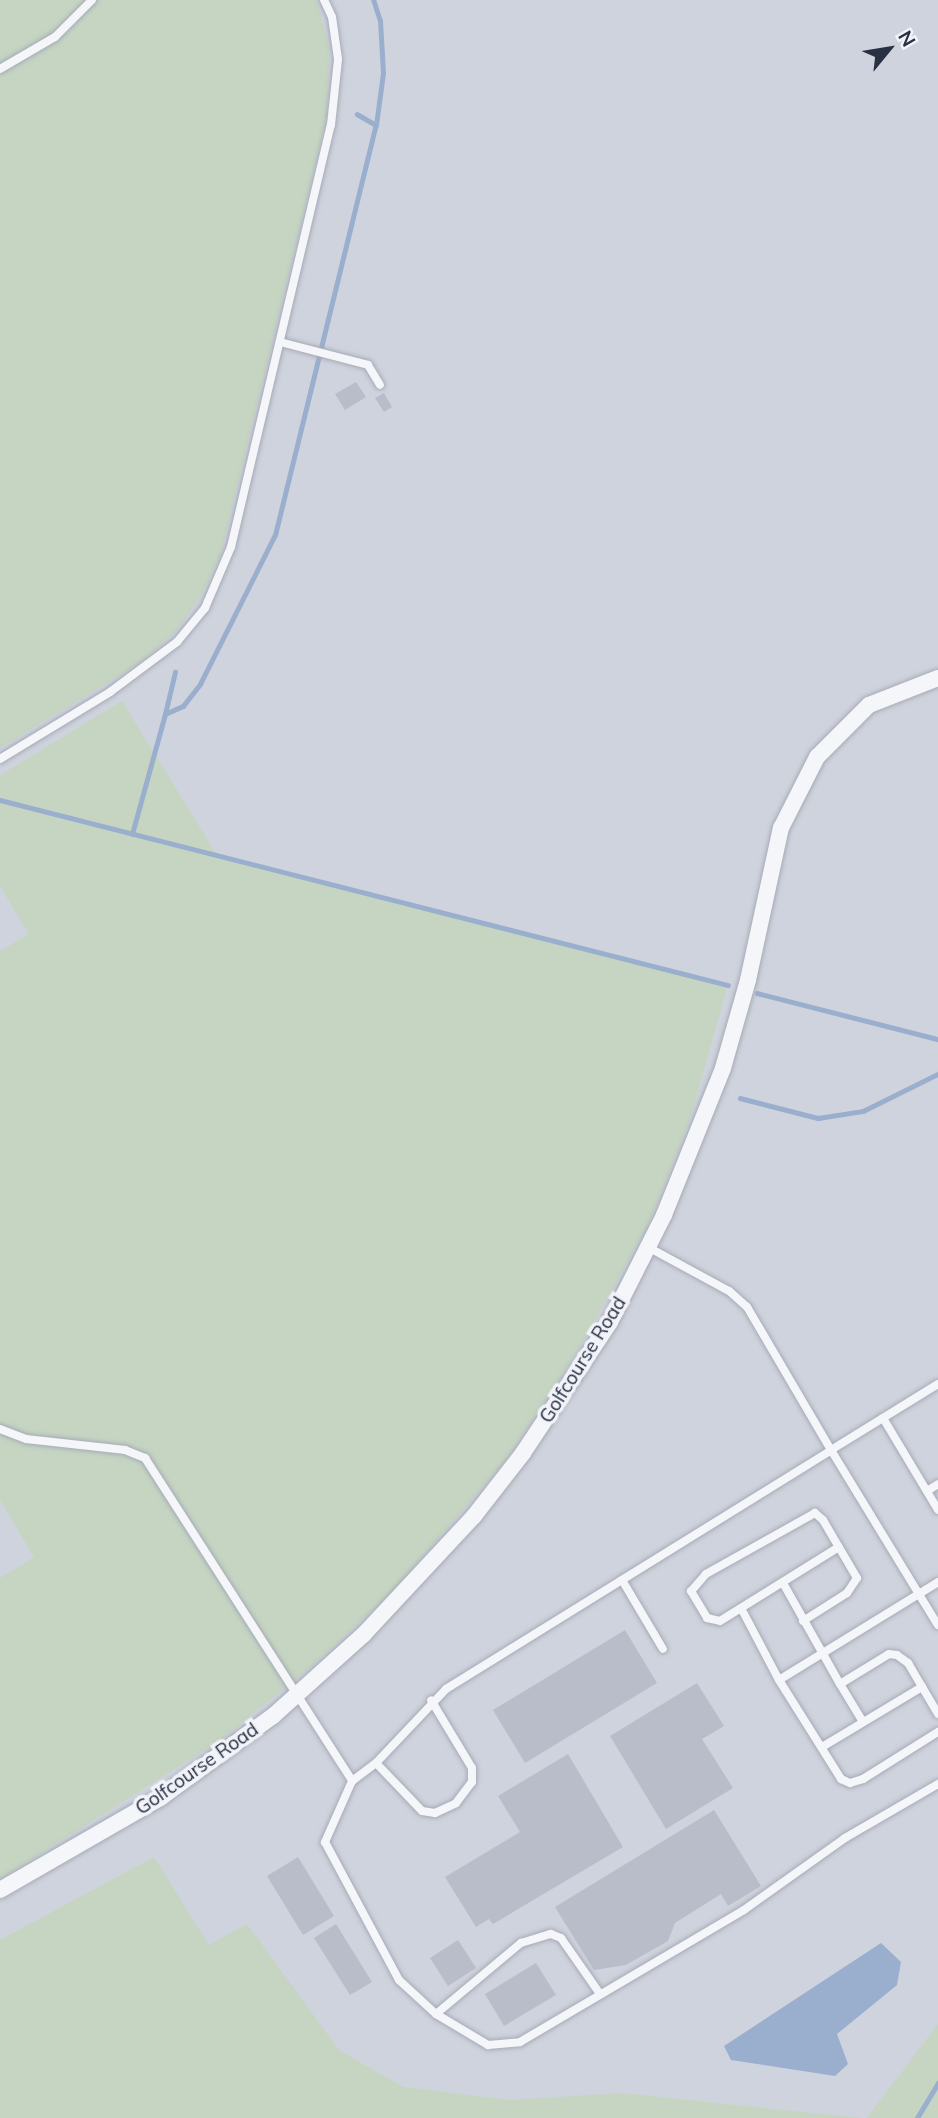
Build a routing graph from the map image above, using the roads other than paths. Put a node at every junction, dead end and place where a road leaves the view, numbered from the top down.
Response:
1 (92, 0) edge
2 (324, 0) edge
3 (0, 69) edge
4 (280, 342) junction
5 (380, 385) dead end
6 (938, 678) edge
7 (0, 759) edge
8 (648, 1247) junction
9 (938, 1384) edge
10 (883, 1418) junction
11 (0, 1429) edge
12 (831, 1450) junction
13 (938, 1485) edge
14 (927, 1491) junction
15 (938, 1510) edge
16 (839, 1547) junction
17 (622, 1580) junction
18 (938, 1582) edge
19 (783, 1583) junction
20 (919, 1594) junction
21 (741, 1608) junction
22 (803, 1621) junction
23 (938, 1625) edge
24 (663, 1649) dead end
25 (822, 1654) junction
26 (779, 1680) junction
27 (840, 1684) junction
28 (922, 1687) junction
29 (294, 1697) junction
30 (431, 1700) junction
31 (938, 1714) edge
32 (863, 1722) junction
33 (938, 1732) edge
34 (822, 1748) junction
35 (376, 1763) junction
36 (352, 1781) junction
37 (938, 1784) edge
38 (0, 1890) edge
39 (600, 1994) junction
40 (436, 2014) junction

1 - 3 lane
2 - 4 lane
4 - 5 lane
4 - 7 lane
6 - 8 street, Golfcourse Road
8 - 12 lane
8 - 29 street, Golfcourse Road
9 - 10 lane
10 - 12 lane
10 - 14 lane
11 - 29 lane
12 - 17 lane
12 - 20 lane
13 - 14 lane
14 - 15 lane
16 - 19 lane
16 - 21 lane
16 - 22 lane
17 - 24 lane
17 - 30 lane
18 - 20 lane
19 - 21 lane
19 - 22 lane
20 - 23 lane
20 - 25 lane
21 - 26 lane
22 - 25 lane
25 - 26 lane
25 - 27 lane
26 - 34 lane
27 - 28 lane
27 - 32 lane
28 - 31 lane
28 - 32 lane
29 - 36 lane
29 - 38 street, Golfcourse Road
30 - 35 lane
30 - 35 lane
32 - 34 lane
33 - 34 lane
35 - 36 lane
36 - 40 lane
37 - 39 lane
39 - 40 lane
39 - 40 lane

